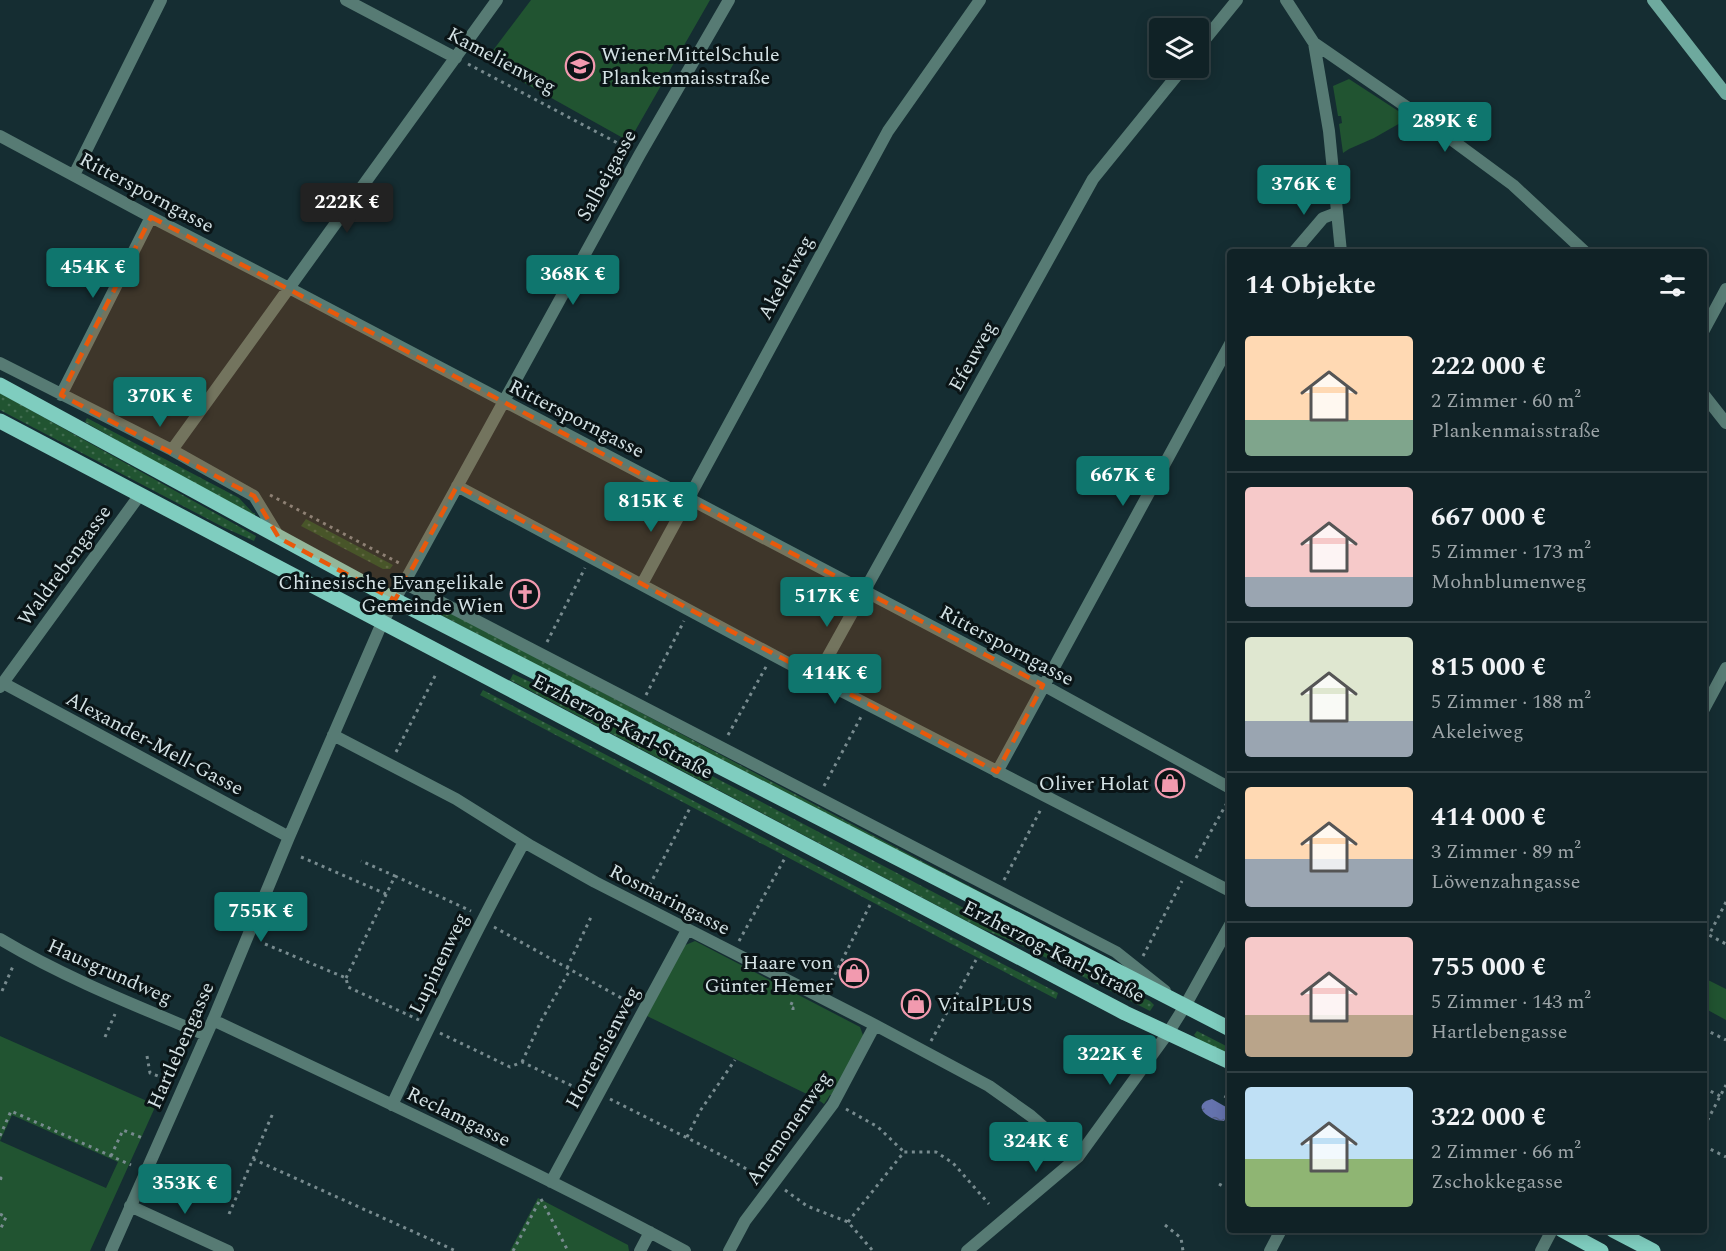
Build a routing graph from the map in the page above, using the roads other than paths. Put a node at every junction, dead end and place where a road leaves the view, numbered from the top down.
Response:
1 (161, 0) edge
2 (346, 0) edge
3 (497, 0) edge
4 (729, 0) edge
5 (980, 0) edge
6 (1237, 0) edge
7 (1286, 0) edge
8 (1653, 0) edge
9 (1209, 34) edge
10 (1314, 43) junction
11 (456, 58) junction
12 (1175, 78) edge
13 (1726, 94) edge
14 (0, 136) edge
15 (75, 176) junction
16 (1336, 213) junction
17 (151, 217) junction
18 (1297, 249) edge
19 (1341, 249) edge
20 (1582, 249) edge
21 (289, 288) junction
22 (1726, 288) edge
23 (1707, 324) edge
24 (1227, 349) edge
25 (0, 363) edge
26 (0, 385) edge
27 (61, 395) junction
28 (1707, 399) edge
29 (503, 402) junction
30 (0, 422) edge
31 (1726, 423) edge
32 (172, 450) junction
33 (457, 486) junction
34 (139, 496) junction
35 (688, 497) junction
36 (279, 538) junction
37 (404, 583) junction
38 (642, 584) junction
39 (864, 592) junction
40 (395, 600) junction
41 (382, 623) junction
42 (1726, 668) edge
43 (816, 678) junction
44 (1, 685) edge
45 (1043, 685) junction
46 (1707, 703) edge
47 (333, 735) junction
48 (997, 772) junction
49 (1227, 786) edge
50 (289, 837) junction
51 (524, 842) junction
52 (1227, 889) edge
53 (687, 930) junction
54 (1227, 930) edge
55 (0, 939) edge
56 (1185, 1006) junction
57 (213, 1020) junction
58 (875, 1025) junction
59 (1227, 1027) edge
60 (1168, 1033) junction
61 (206, 1035) junction
62 (1227, 1061) edge
63 (392, 1105) junction
64 (1078, 1157) junction
65 (551, 1182) junction
66 (130, 1206) junction
67 (650, 1232) junction
68 (1279, 1233) edge
69 (1550, 1233) edge
70 (1568, 1233) edge
71 (1619, 1233) edge
72 (111, 1251) edge
73 (228, 1251) edge
74 (640, 1251) edge
75 (685, 1251) edge
76 (729, 1251) edge
77 (967, 1251) edge
78 (1270, 1251) edge
79 (1541, 1251) edge
80 (1601, 1251) edge
81 (1653, 1251) edge

1 - 15 street
2 - 11 street, Kamelienweg
3 - 11 street
4 - 29 street, Salbeigasse
5 - 35 street, Akeleiweg
6 - 9 street
7 - 10 street
8 - 13 main road
10 - 16 street
10 - 20 street
11 - 21 street
12 - 39 street, Efeuweg
14 - 15 street, Rittersporngasse
15 - 17 street, Rittersporngasse
16 - 18 street
16 - 19 street
17 - 21 street, Rittersporngasse
17 - 27 street
21 - 29 street, Rittersporngasse
21 - 32 street
22 - 23 street
24 - 45 street
25 - 27 street
26 - 36 main road, Erzherzog-Karl-Straße
27 - 32 street
28 - 31 street
29 - 33 street, Salbeigasse
29 - 35 street, Rittersporngasse
30 - 34 main road, Erzherzog-Karl-Straße
32 - 36 street
33 - 37 street, Salbeigasse
33 - 38 street
34 - 41 main road, Erzherzog-Karl-Straße
34 - 44 street, Waldrebengasse
35 - 38 street, Akeleiweg
35 - 39 street, Rittersporngasse
36 - 40 main road, Erzherzog-Karl-Straße
37 - 40 street, Salbeigasse
37 - 56 street, Erzherzog-Karl-Straße
38 - 43 street
39 - 43 street, Efeuweg
39 - 45 street, Rittersporngasse
40 - 41 street, Salbeigasse
40 - 56 main road, Erzherzog-Karl-Straße
41 - 47 street, Hartlebengasse
41 - 60 main road, Erzherzog-Karl-Straße
42 - 46 street
43 - 48 street
44 - 50 street, Alexander-Mell-Gasse
45 - 48 street
45 - 49 street, Rittersporngasse
47 - 50 street, Hartlebengasse
47 - 51 street, Rosmaringasse
48 - 52 street
50 - 57 street, Hartlebengasse
51 - 53 street, Rosmaringasse
51 - 63 street, Lupinenweg
53 - 58 street, Rosmaringasse
53 - 65 street, Hortensienweg
54 - 56 street
55 - 61 street, Hausgrundweg
56 - 59 main road, Erzherzog-Karl-Straße
56 - 60 street
57 - 61 street, Hartlebengasse
57 - 63 street, Reclamgasse
58 - 64 street, Rosmaringasse
58 - 76 street, Anemonenweg
60 - 62 main road, Erzherzog-Karl-Straße
60 - 64 street
61 - 66 street, Hartlebengasse
63 - 65 street, Reclamgasse
64 - 77 street
65 - 67 street, Reclamgasse
66 - 72 street, Hartlebengasse
66 - 73 street
67 - 74 street
67 - 75 street, Reclamgasse
68 - 78 street
69 - 79 street
70 - 80 main road
71 - 81 main road

